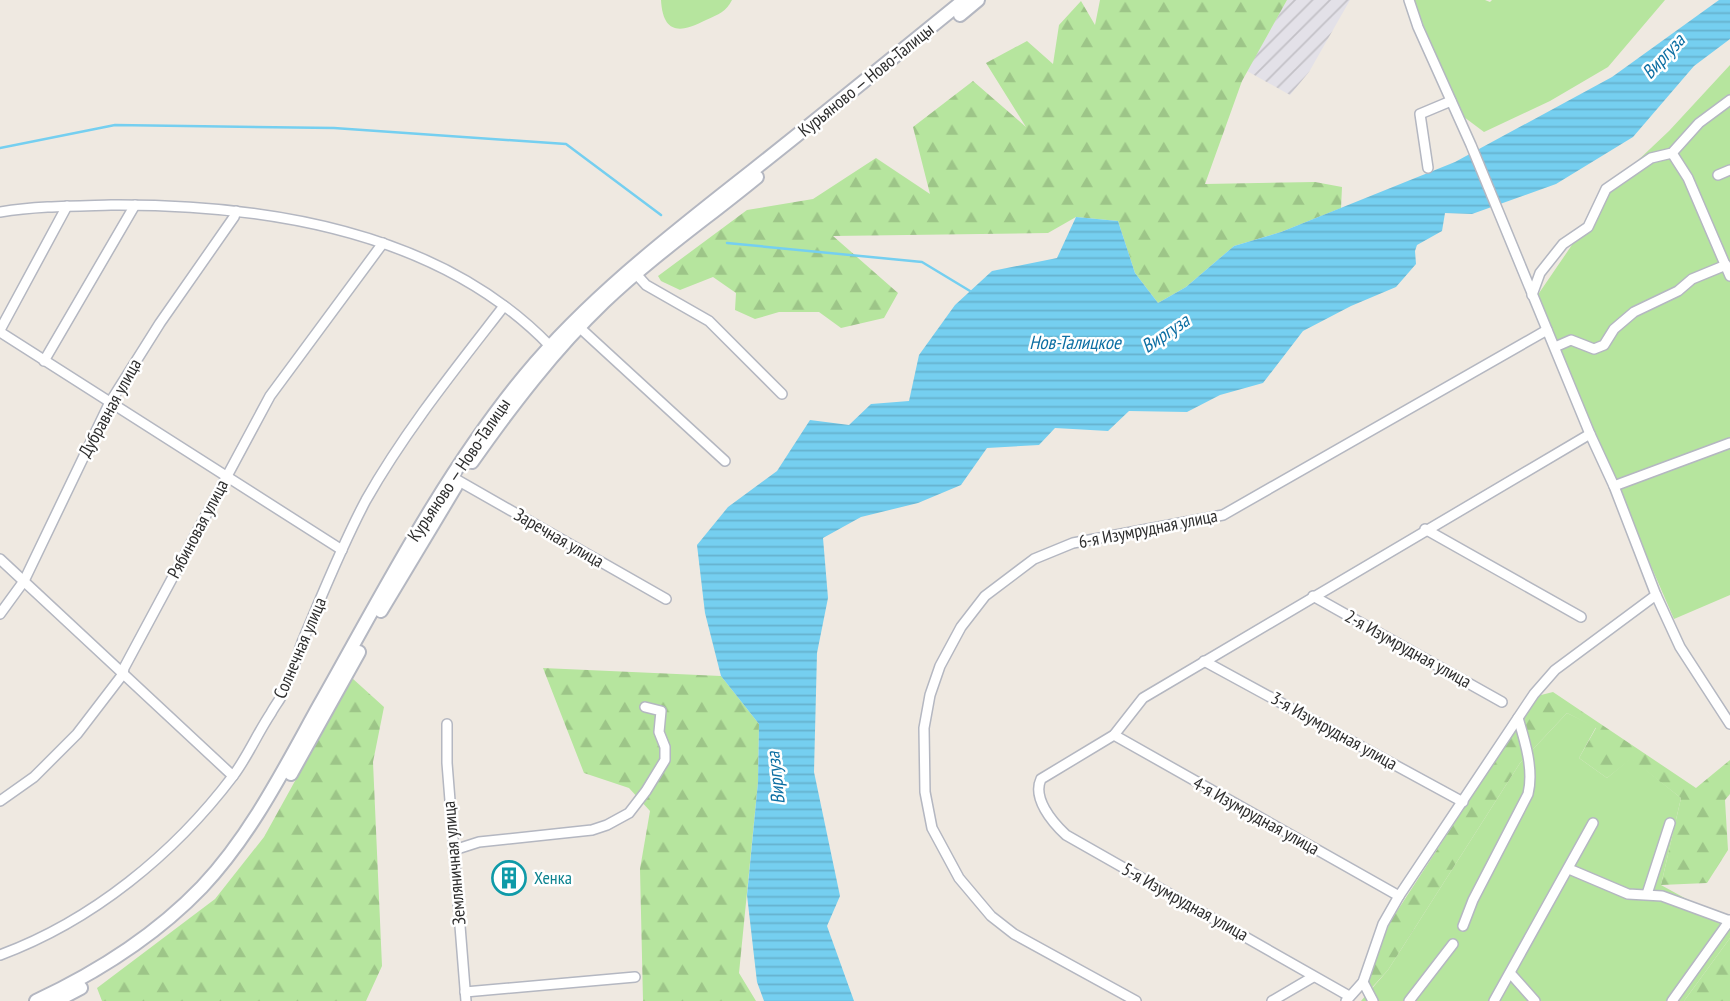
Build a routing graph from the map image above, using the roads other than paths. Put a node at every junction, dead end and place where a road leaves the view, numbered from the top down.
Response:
1 (964, 0) edge
2 (978, 0) edge
3 (1409, 0) edge
4 (1730, 100) edge
5 (1451, 101) junction
6 (1672, 153) junction
7 (1429, 168) dead end
8 (1730, 170) edge
9 (1718, 175) dead end
10 (135, 205) junction
11 (67, 206) junction
12 (236, 211) junction
13 (0, 212) edge
14 (383, 243) junction
15 (1726, 265) junction
16 (637, 275) junction
17 (1730, 276) edge
18 (1532, 295) junction
19 (504, 306) junction
20 (579, 327) junction
21 (1547, 330) junction
22 (0, 331) edge
23 (550, 346) junction
24 (1555, 346) junction
25 (44, 361) junction
26 (782, 394) dead end
27 (109, 404) junction
28 (1590, 434) junction
29 (1730, 443) edge
30 (725, 461) dead end
31 (226, 476) junction
32 (455, 479) junction
33 (1614, 486) junction
34 (1425, 529) junction
35 (342, 550) junction
36 (0, 559) edge
37 (24, 581) junction
38 (1656, 595) junction
39 (1313, 596) junction
40 (666, 599) dead end
41 (0, 614) edge
42 (1581, 617) dead end
43 (1204, 661) junction
44 (123, 674) junction
45 (1502, 702) dead end
46 (645, 707) dead end
47 (1518, 718) junction
48 (447, 724) dead end
49 (1730, 724) edge
50 (1114, 735) junction
51 (233, 776) junction
52 (0, 801) edge
53 (1463, 802) junction
54 (1593, 823) dead end
55 (1670, 823) dead end
56 (454, 850) junction
57 (1569, 869) junction
58 (1647, 894) junction
59 (1399, 896) junction
60 (1730, 920) edge
61 (1463, 926) dead end
62 (1453, 944) dead end
63 (0, 955) edge
64 (1511, 974) junction
65 (635, 977) dead end
66 (1313, 977) junction
67 (1363, 982) junction
68 (63, 997) edge
69 (466, 997) edge
70 (1348, 998) edge
71 (36, 1001) edge
72 (1136, 1001) edge
73 (1272, 1001) edge
74 (1373, 1001) edge
75 (1409, 1001) edge
76 (1494, 1001) edge
77 (1535, 1001) edge
78 (1672, 1001) edge

1 - 23 main road, Курьяново — Ново-Талицы
2 - 16 main road, Курьяново — Ново-Талицы
3 - 5 street
4 - 6 street
5 - 7 street
5 - 18 street
6 - 15 street
6 - 18 street
8 - 9 street
10 - 11 street
10 - 12 street
10 - 25 street
11 - 13 street
11 - 22 street
12 - 14 street
12 - 27 street, Дубравная улица
14 - 19 street
14 - 31 street, Рябиновая улица
15 - 17 street
15 - 24 street
16 - 20 main road, Курьяново — Ново-Талицы
16 - 26 street
18 - 21 street
19 - 23 street
19 - 35 street, Солнечная улица
20 - 30 street
20 - 32 main road, Курьяново — Ново-Талицы
21 - 24 street
21 - 72 street, 6-я Изумрудная улица
22 - 25 street
23 - 32 main road, Курьяново — Ново-Талицы
24 - 28 street
25 - 27 street
27 - 31 street
27 - 37 street, Дубравная улица
28 - 33 street
28 - 34 street
29 - 33 street
31 - 35 street
31 - 44 street, Рябиновая улица
32 - 40 street, Заречная улица
32 - 68 main road, Курьяново — Ново-Талицы
33 - 38 street
34 - 39 street
34 - 42 street
35 - 51 street, Солнечная улица
36 - 37 street
37 - 41 street, Дубравная улица
37 - 44 street
38 - 47 street
38 - 49 street
39 - 43 street
39 - 45 street, 2-я Изумрудная улица
43 - 50 street
43 - 53 street, 3-я Изумрудная улица
44 - 51 street
44 - 52 street, Рябиновая улица
46 - 56 street
47 - 53 street
47 - 61 street
48 - 56 street, Земляничная улица
50 - 59 street, 4-я Изумрудная улица
50 - 66 street, 5-я Изумрудная улица
51 - 63 street, Солнечная улица
53 - 59 street
54 - 57 street
55 - 58 street
56 - 69 street, Земляничная улица
57 - 58 street
57 - 64 street
58 - 60 street
59 - 67 street
60 - 78 street
62 - 75 street
64 - 76 street
64 - 77 street
65 - 69 street
66 - 70 street, 5-я Изумрудная улица
66 - 73 street
67 - 70 street
67 - 74 street
68 - 71 main road, Курьяново — Ново-Талицы

